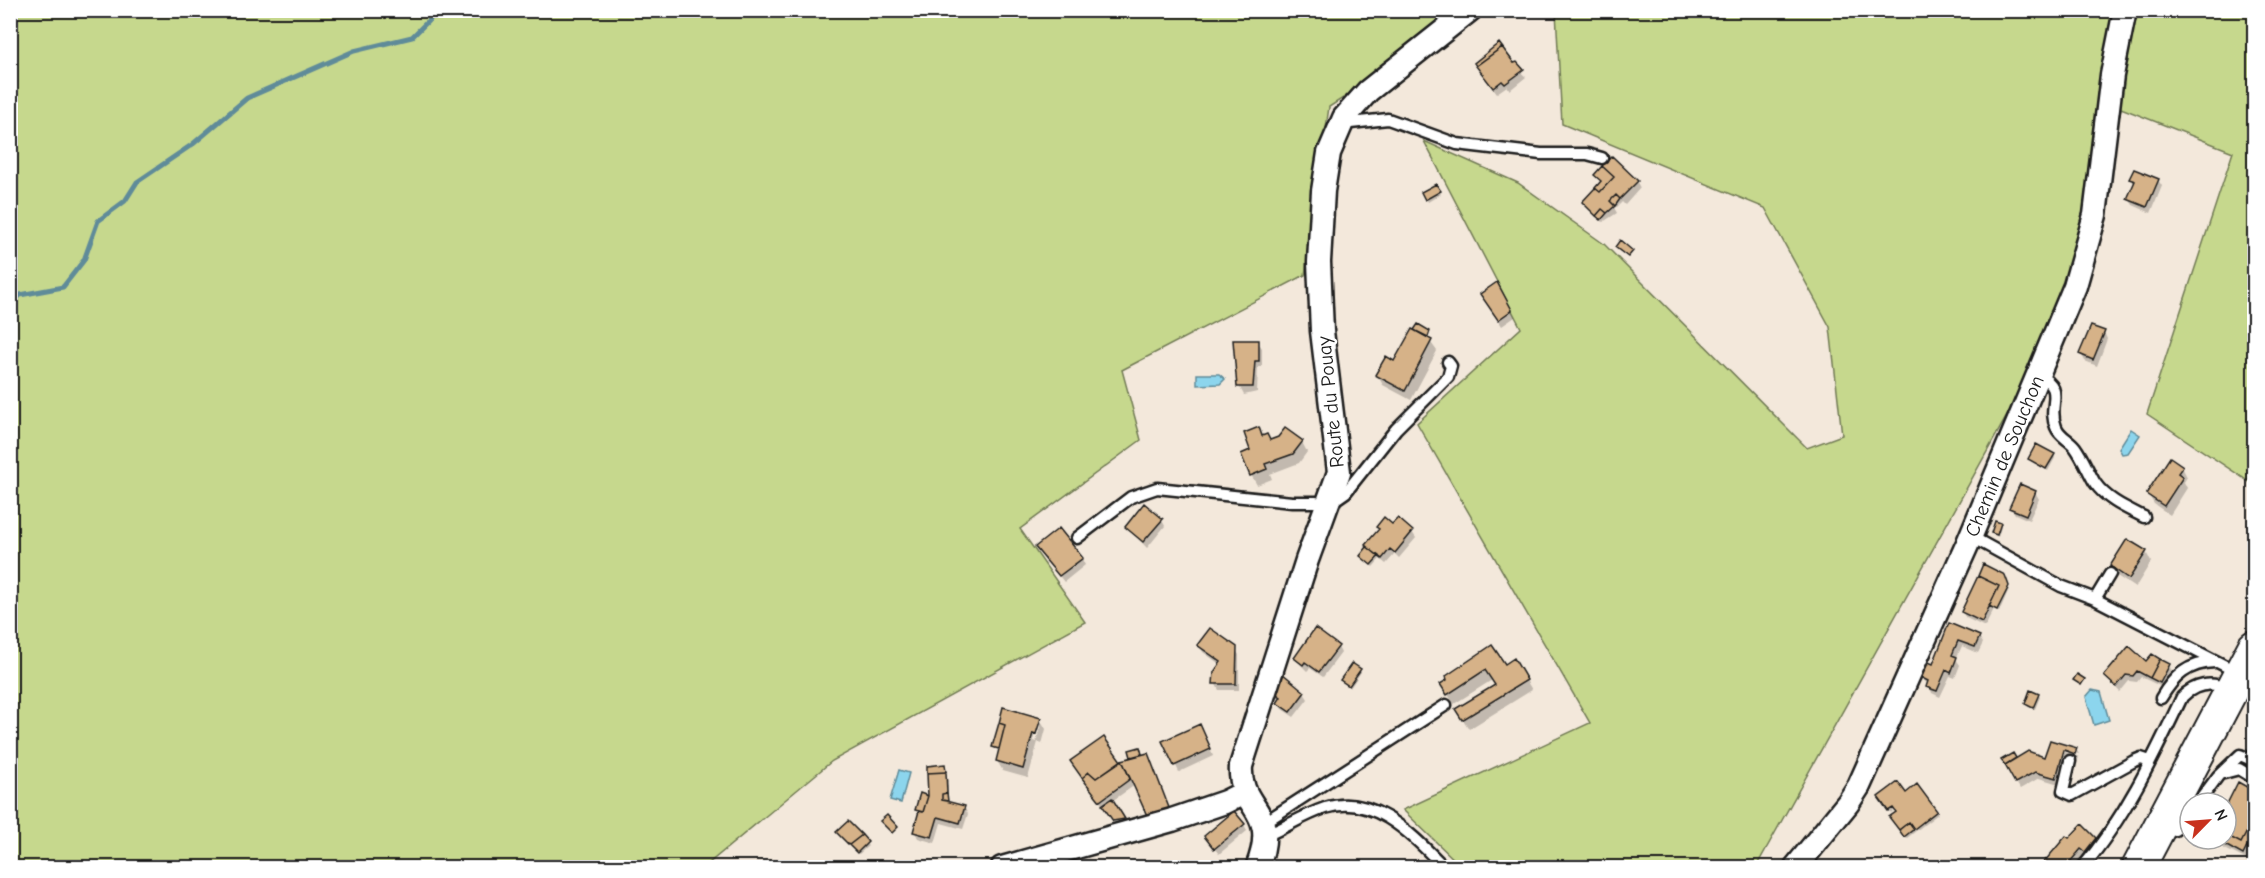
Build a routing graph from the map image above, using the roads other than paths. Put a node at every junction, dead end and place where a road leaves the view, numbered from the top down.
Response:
1 (1470, 10) edge
2 (2126, 10) edge
3 (1341, 124) junction
4 (1602, 158) dead end
5 (1448, 362) dead end
6 (2038, 375) junction
7 (1330, 502) junction
8 (2144, 517) dead end
9 (1970, 536) junction
10 (1077, 538) dead end
11 (2110, 574) dead end
12 (2095, 599) junction
13 (2237, 674) edge
14 (2162, 698) dead end
15 (1446, 705) dead end
16 (2070, 761) dead end
17 (2150, 761) junction
18 (2254, 761) edge
19 (2218, 776) junction
20 (2254, 778) edge
21 (2207, 791) edge
22 (1245, 792) junction
23 (1265, 827) junction
24 (2178, 827) edge
25 (2157, 829) junction
26 (1002, 867) edge
27 (1257, 867) edge
28 (1445, 867) edge
29 (1795, 867) edge
30 (2082, 867) edge
31 (2138, 867) edge

1 - 3 street, Route du Pouay
2 - 6 street, Chemin de Souchon
3 - 4 lane
3 - 7 street, Route du Pouay
5 - 7 lane
6 - 8 lane
6 - 9 street, Chemin de Souchon
7 - 10 lane
7 - 22 street, Route du Pouay
9 - 12 lane
9 - 29 street, Chemin de Souchon
11 - 12 lane
12 - 13 lane
13 - 14 lane
13 - 17 lane
13 - 25 main road
15 - 23 lane
16 - 17 lane
17 - 30 lane
18 - 19 lane
19 - 20 lane
19 - 21 lane
22 - 23 street, Route du Pouay
22 - 26 street
23 - 27 street
23 - 28 lane
24 - 25 lane
25 - 31 main road

